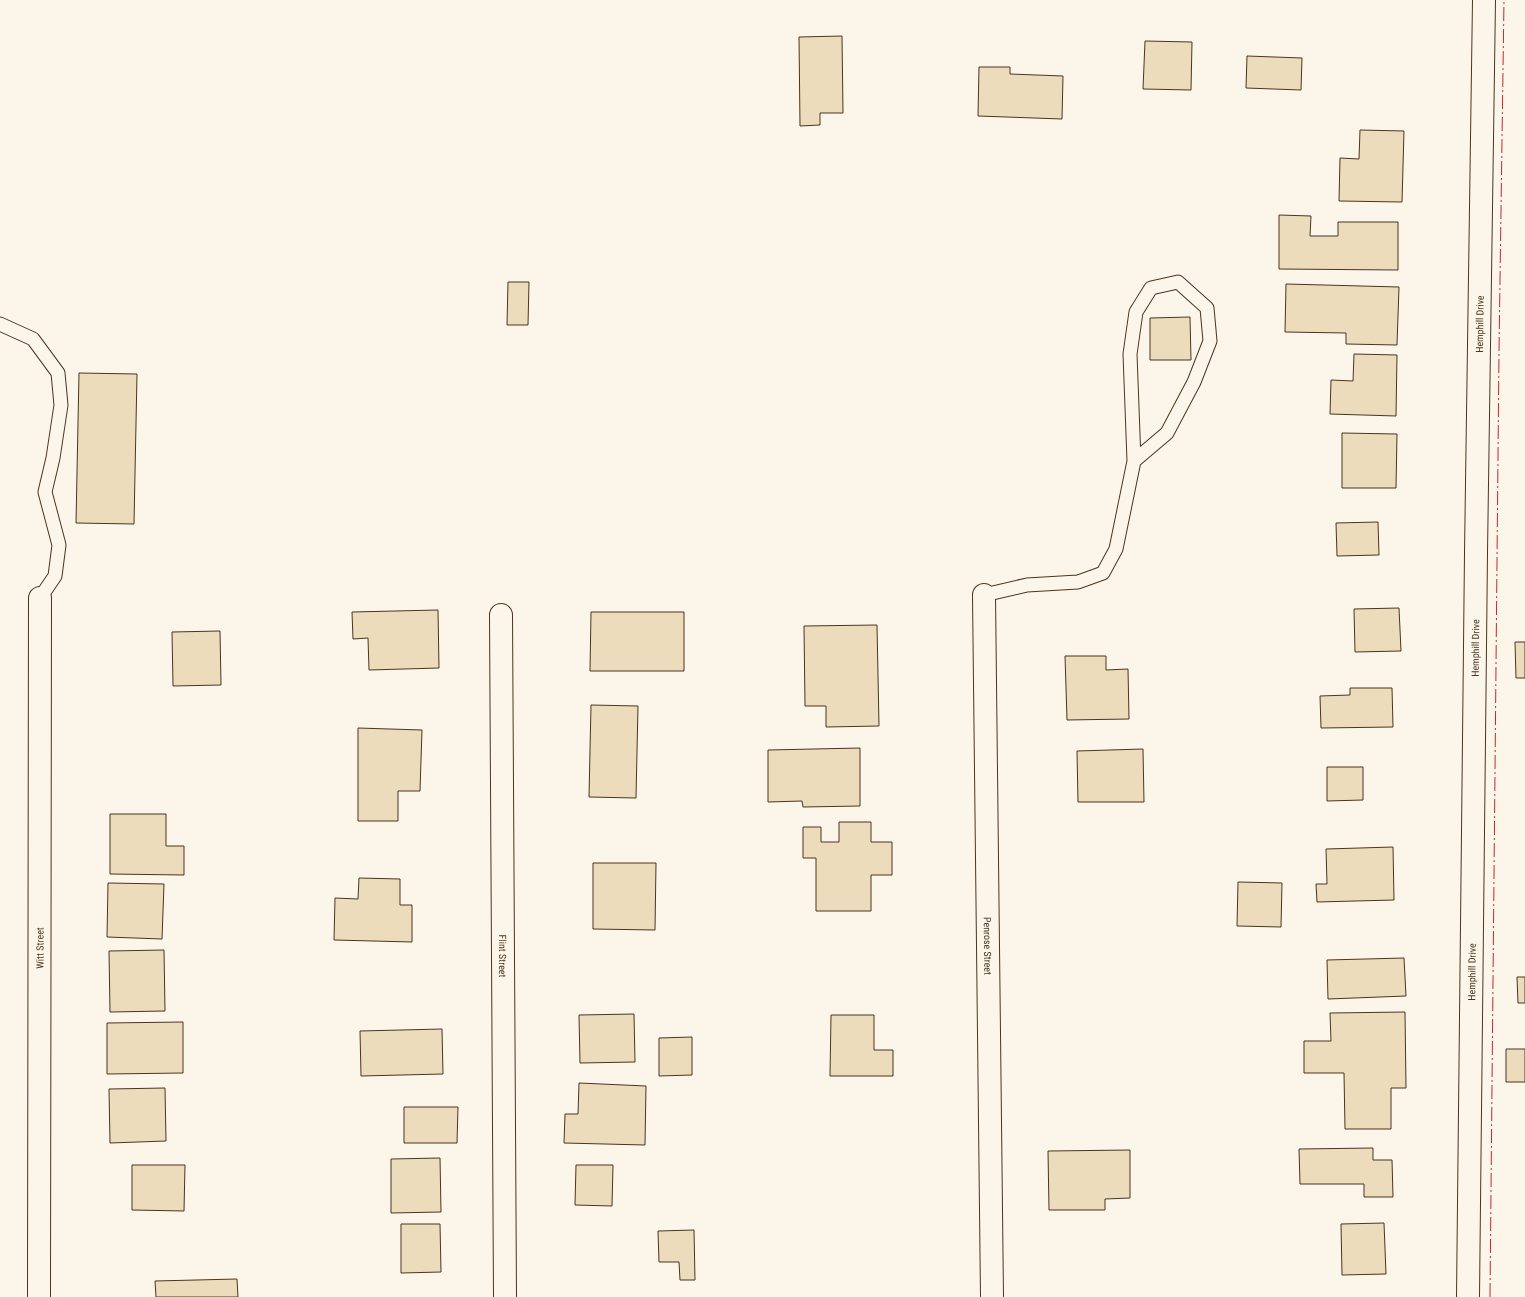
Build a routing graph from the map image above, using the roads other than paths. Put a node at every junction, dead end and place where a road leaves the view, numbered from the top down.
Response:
1 (1484, 0) edge
2 (0, 324) edge
3 (1134, 461) junction
4 (984, 595) joint
5 (40, 598) joint
6 (502, 614) dead end
7 (40, 1297) edge
8 (505, 1297) edge
9 (992, 1297) edge
10 (1468, 1297) edge

1 - 10 street, Hemphill Drive
2 - 5 lane
3 - 3 lane
3 - 4 lane
4 - 9 street, Penrose Street
5 - 7 street, Witt Street
6 - 8 street, Flint Street

